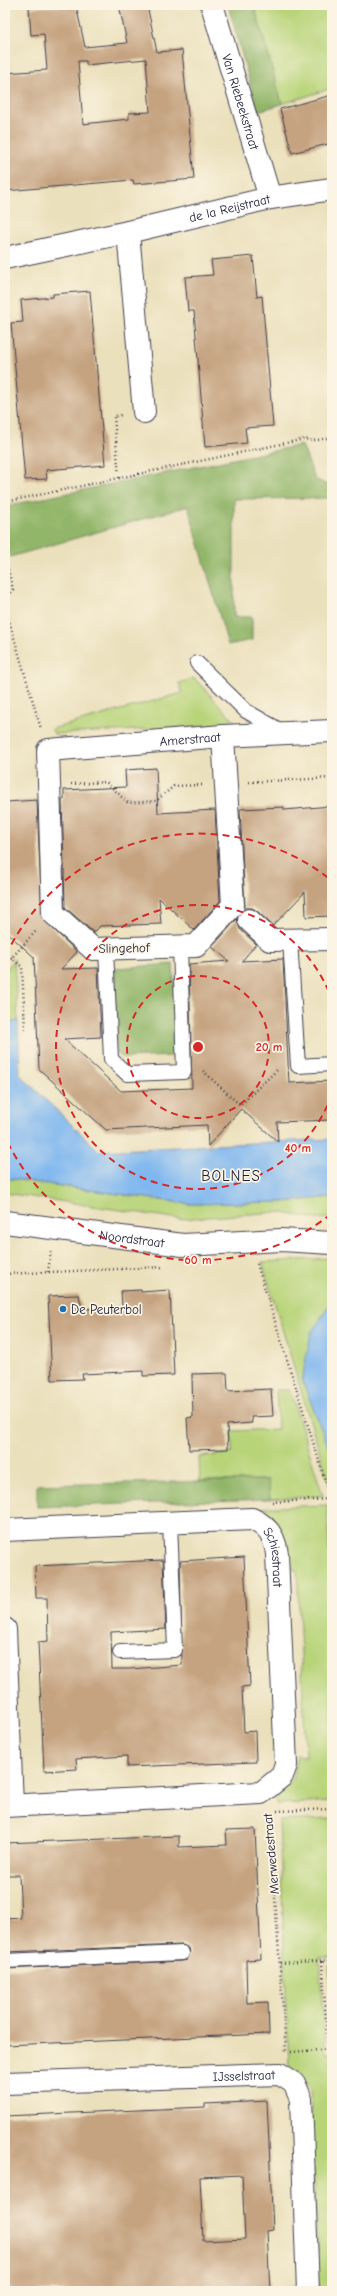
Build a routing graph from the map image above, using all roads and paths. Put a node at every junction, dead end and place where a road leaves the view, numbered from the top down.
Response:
1 (212, 5) edge
2 (332, 189) edge
3 (270, 198) junction
4 (128, 232) junction
5 (5, 258) edge
6 (144, 412) joint
7 (332, 437) edge
8 (119, 478) junction
9 (5, 502) edge
10 (5, 558) edge
11 (5, 602) edge
12 (5, 607) edge
13 (197, 663) dead end
14 (332, 731) edge
15 (285, 733) junction
16 (223, 736) junction
17 (48, 750) junction
18 (332, 778) edge
19 (226, 784) junction
20 (49, 786) junction
21 (53, 913) junction
22 (241, 913) junction
23 (332, 938) edge
24 (290, 940) junction
25 (180, 946) junction
26 (106, 949) junction
27 (5, 952) edge
28 (11, 957) junction
29 (5, 965) edge
30 (24, 1028) dead end
31 (332, 1064) edge
32 (298, 1066) junction
33 (184, 1072) junction
34 (5, 1222) edge
35 (332, 1242) edge
36 (256, 1264) dead end
37 (331, 1499) edge
38 (270, 1502) dead end
39 (170, 1522) junction
40 (332, 1526) edge
41 (5, 1530) edge
42 (5, 1629) edge
43 (120, 1652) dead end
44 (265, 1802) junction
45 (8, 1806) edge
46 (332, 1809) edge
47 (182, 1953) dead end
48 (332, 1960) edge
49 (5, 1961) edge
50 (322, 1961) junction
51 (280, 1963) junction
52 (328, 2049) junction
53 (332, 2049) edge
54 (286, 2053) junction
55 (280, 2074) junction
56 (5, 2083) edge
57 (308, 2291) edge

1 - 3 street, Van Riebeekstraat
2 - 3 street, de la Reijstraat
3 - 4 street, de la Reijstraat
4 - 5 street, de la Reijstraat
4 - 6 street
6 - 8 path
7 - 8 path
8 - 9 path
10 - 11 path
12 - 17 path
13 - 15 lane
14 - 15 street, Amerstraat
15 - 16 street, Amerstraat
16 - 17 street, Amerstraat
16 - 19 street
17 - 20 street
18 - 19 path
19 - 20 path
19 - 22 street
20 - 21 street
21 - 26 street, Slingehof
21 - 28 path
22 - 24 street
22 - 25 street, Slingehof
23 - 24 street
24 - 32 lane
25 - 26 street, Slingehof
25 - 33 lane
26 - 33 lane
27 - 28 path
28 - 29 path
28 - 30 path
31 - 32 lane
32 - 33 path
34 - 35 street, Noordstraat
36 - 37 path
37 - 38 path
37 - 40 path
39 - 41 street, Schiestraat
39 - 43 lane
39 - 44 street, Schiestraat
42 - 45 street
44 - 45 street
44 - 46 path
44 - 51 path, Merwedestraat
47 - 49 lane
48 - 50 path
50 - 51 path
50 - 52 path
51 - 54 path, Merwedestraat
52 - 53 path
52 - 54 path
54 - 55 path, Merwedestraat
55 - 56 street, IJsselstraat
55 - 57 street, IJsselstraat

